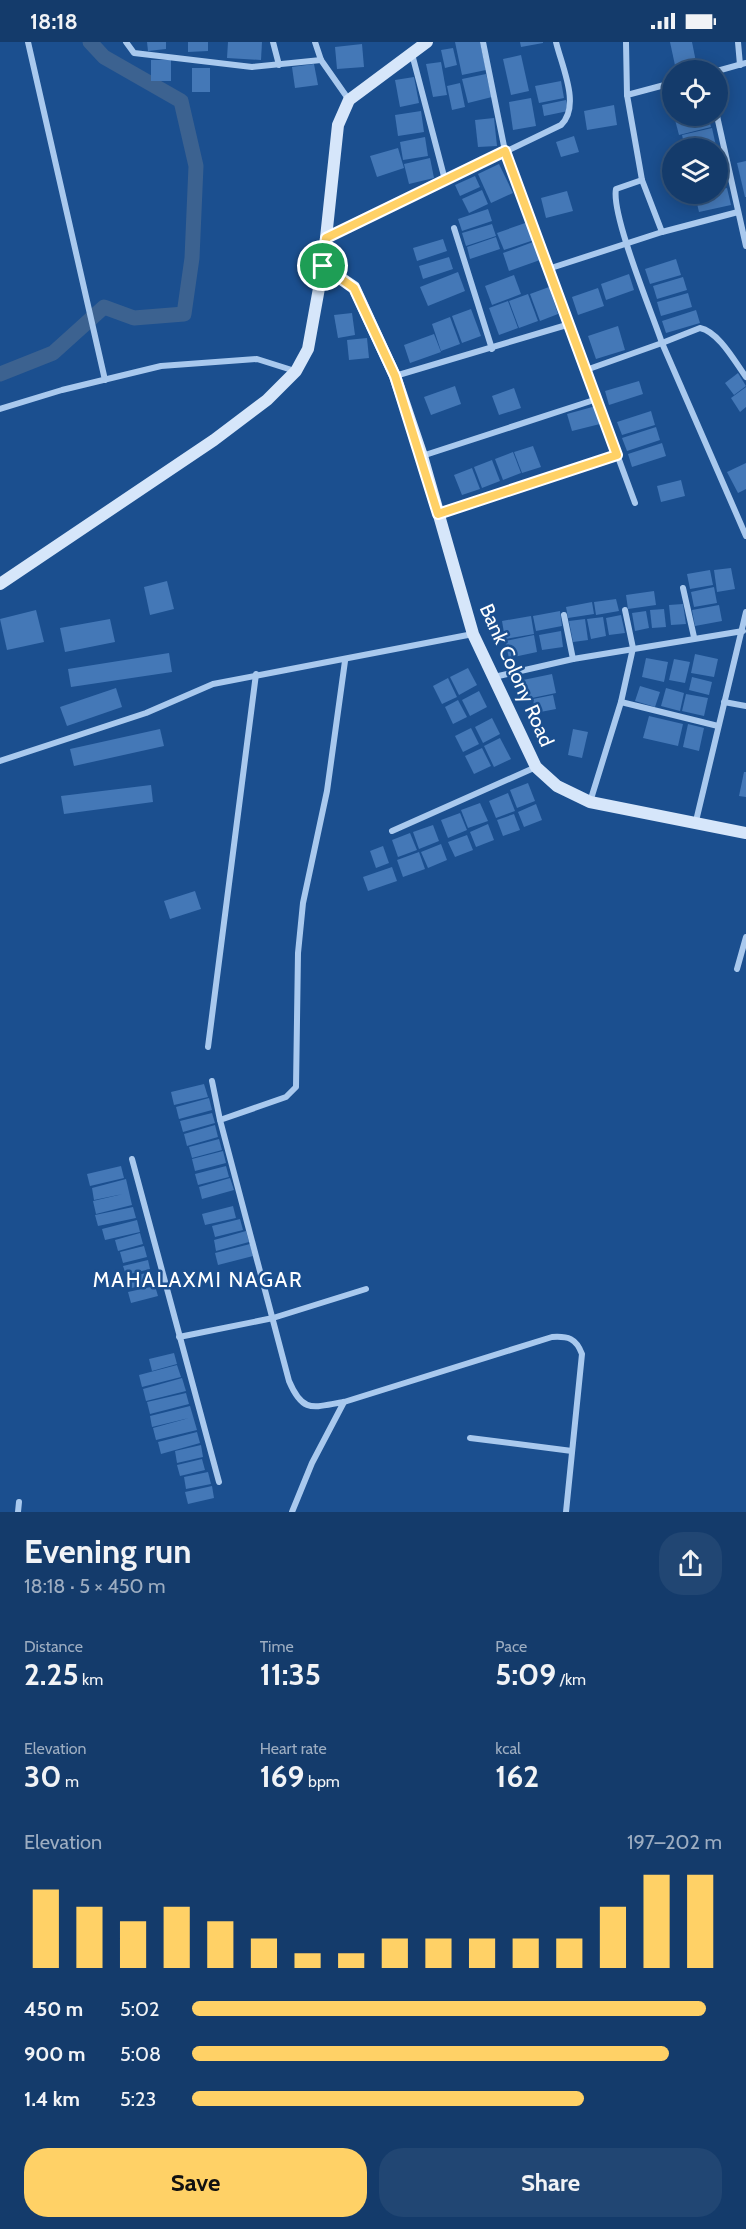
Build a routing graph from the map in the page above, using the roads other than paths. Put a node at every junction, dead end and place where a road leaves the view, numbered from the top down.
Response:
1 (28, 42) edge
2 (126, 42) edge
3 (273, 42) edge
4 (315, 42) edge
5 (427, 42) edge
6 (483, 42) edge
7 (556, 42) edge
8 (626, 42) edge
9 (738, 42) edge
10 (412, 54) junction
11 (321, 60) junction
12 (743, 64) edge
13 (279, 65) junction
14 (728, 68) edge
15 (662, 86) edge
16 (627, 95) junction
17 (349, 100) junction
18 (719, 126) edge
19 (505, 151) junction
20 (445, 180) junction
21 (642, 180) junction
22 (738, 212) junction
23 (454, 228) dead end
24 (662, 232) junction
25 (326, 238) junction
26 (627, 243) junction
27 (746, 246) edge
28 (323, 266) junction
29 (548, 269) junction
30 (570, 324) junction
31 (662, 343) junction
32 (492, 349) junction
33 (586, 370) junction
34 (296, 371) junction
35 (395, 376) junction
36 (746, 377) edge
37 (105, 380) junction
38 (597, 399) junction
39 (0, 409) edge
40 (617, 455) junction
41 (422, 456) junction
42 (635, 503) dead end
43 (438, 514) junction
44 (746, 536) edge
45 (0, 584) edge
46 (683, 588) dead end
47 (625, 610) dead end
48 (746, 612) edge
49 (564, 615) dead end
50 (745, 620) edge
51 (743, 631) junction
52 (473, 634) junction
53 (694, 637) junction
54 (633, 648) junction
55 (573, 659) junction
56 (345, 661) junction
57 (256, 674) junction
58 (494, 677) junction
59 (621, 702) junction
60 (724, 702) junction
61 (746, 706) edge
62 (717, 726) junction
63 (0, 761) edge
64 (536, 766) junction
65 (590, 802) junction
66 (696, 821) junction
67 (392, 831) dead end
68 (746, 833) edge
69 (746, 937) edge
70 (737, 969) dead end
71 (208, 1047) dead end
72 (213, 1082) dead end
73 (220, 1120) junction
74 (132, 1159) dead end
75 (366, 1289) dead end
76 (273, 1318) junction
77 (179, 1337) junction
78 (344, 1402) junction
79 (470, 1438) dead end
80 (572, 1451) junction
81 (219, 1482) dead end
82 (19, 1502) dead end
83 (18, 1512) edge
84 (291, 1512) edge
85 (566, 1512) edge

1 - 37 street
2 - 13 street
3 - 13 street
4 - 11 street
5 - 10 street
6 - 19 street
7 - 19 street
8 - 16 street
9 - 12 street
10 - 17 street
10 - 20 street
11 - 13 street
11 - 17 street
12 - 14 street
15 - 16 street
16 - 21 street
17 - 25 street
18 - 22 street
19 - 20 street
19 - 29 street
20 - 25 street
21 - 24 street
21 - 26 street
22 - 24 street
22 - 27 street
23 - 32 street
24 - 26 street
25 - 28 street
26 - 29 street
26 - 31 street
28 - 34 street
28 - 35 street, Bank Colony Road
29 - 30 street
30 - 32 street
30 - 33 street
31 - 33 street
31 - 36 street
31 - 44 street
32 - 35 street
33 - 38 street
34 - 37 street
34 - 45 street
35 - 41 street, Bank Colony Road
37 - 39 street
38 - 40 street
38 - 41 street
40 - 42 street
40 - 43 street
41 - 43 street, Bank Colony Road
43 - 52 street, Bank Colony Road
46 - 53 street
47 - 54 street
48 - 50 street
49 - 55 street
50 - 51 street
51 - 53 street
51 - 60 street
52 - 56 street
52 - 58 street, Bank Colony Road
53 - 54 street
54 - 55 street
54 - 59 street
55 - 58 street
56 - 57 street
56 - 73 street
57 - 63 street
57 - 71 street
58 - 64 street, Bank Colony Road
59 - 62 street
59 - 65 street
60 - 61 street
60 - 62 street
62 - 66 street
64 - 65 street, Bank Colony Road
64 - 67 street
65 - 66 street, Bank Colony Road
66 - 68 street, Bank Colony Road
69 - 70 street
72 - 73 street
73 - 76 street
74 - 77 street
75 - 76 street
76 - 77 street
76 - 78 street
77 - 81 street
78 - 80 street
78 - 84 street
79 - 80 street
80 - 85 street
82 - 83 street

